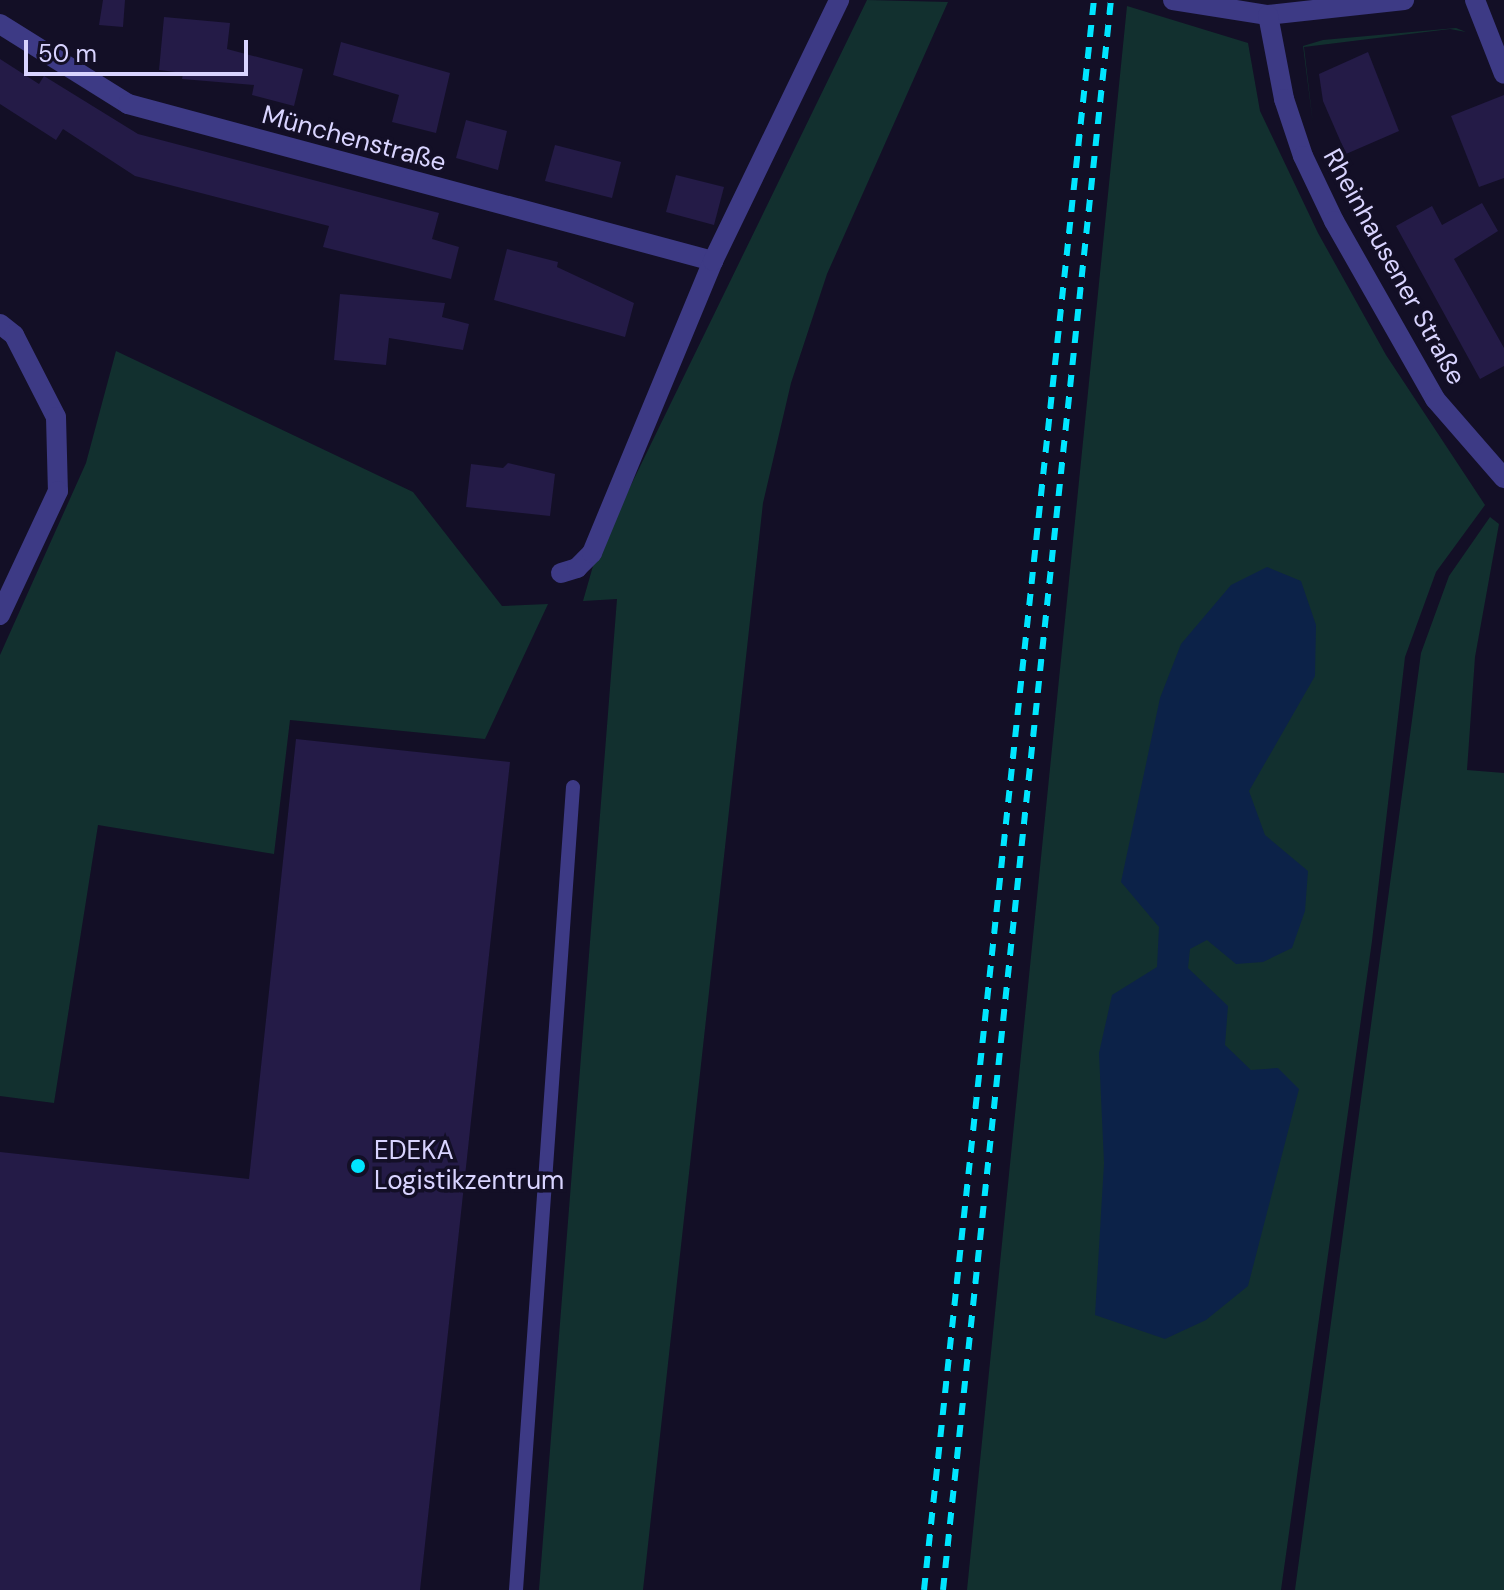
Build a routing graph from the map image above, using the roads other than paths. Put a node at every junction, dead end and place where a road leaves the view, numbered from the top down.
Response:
1 (839, 0) edge
2 (1173, 0) edge
3 (1404, 0) edge
4 (1475, 0) edge
5 (1268, 15) junction
6 (0, 24) edge
7 (1504, 74) edge
8 (713, 261) junction
9 (0, 324) edge
10 (1504, 478) edge
11 (561, 573) dead end
12 (0, 615) edge
13 (573, 787) dead end
14 (516, 1590) edge

1 - 8 street
2 - 5 street
3 - 5 street
4 - 7 street
5 - 10 street, Rheinhausener Straße
6 - 8 street, Münchenstraße
8 - 11 street
9 - 12 street
13 - 14 lane

